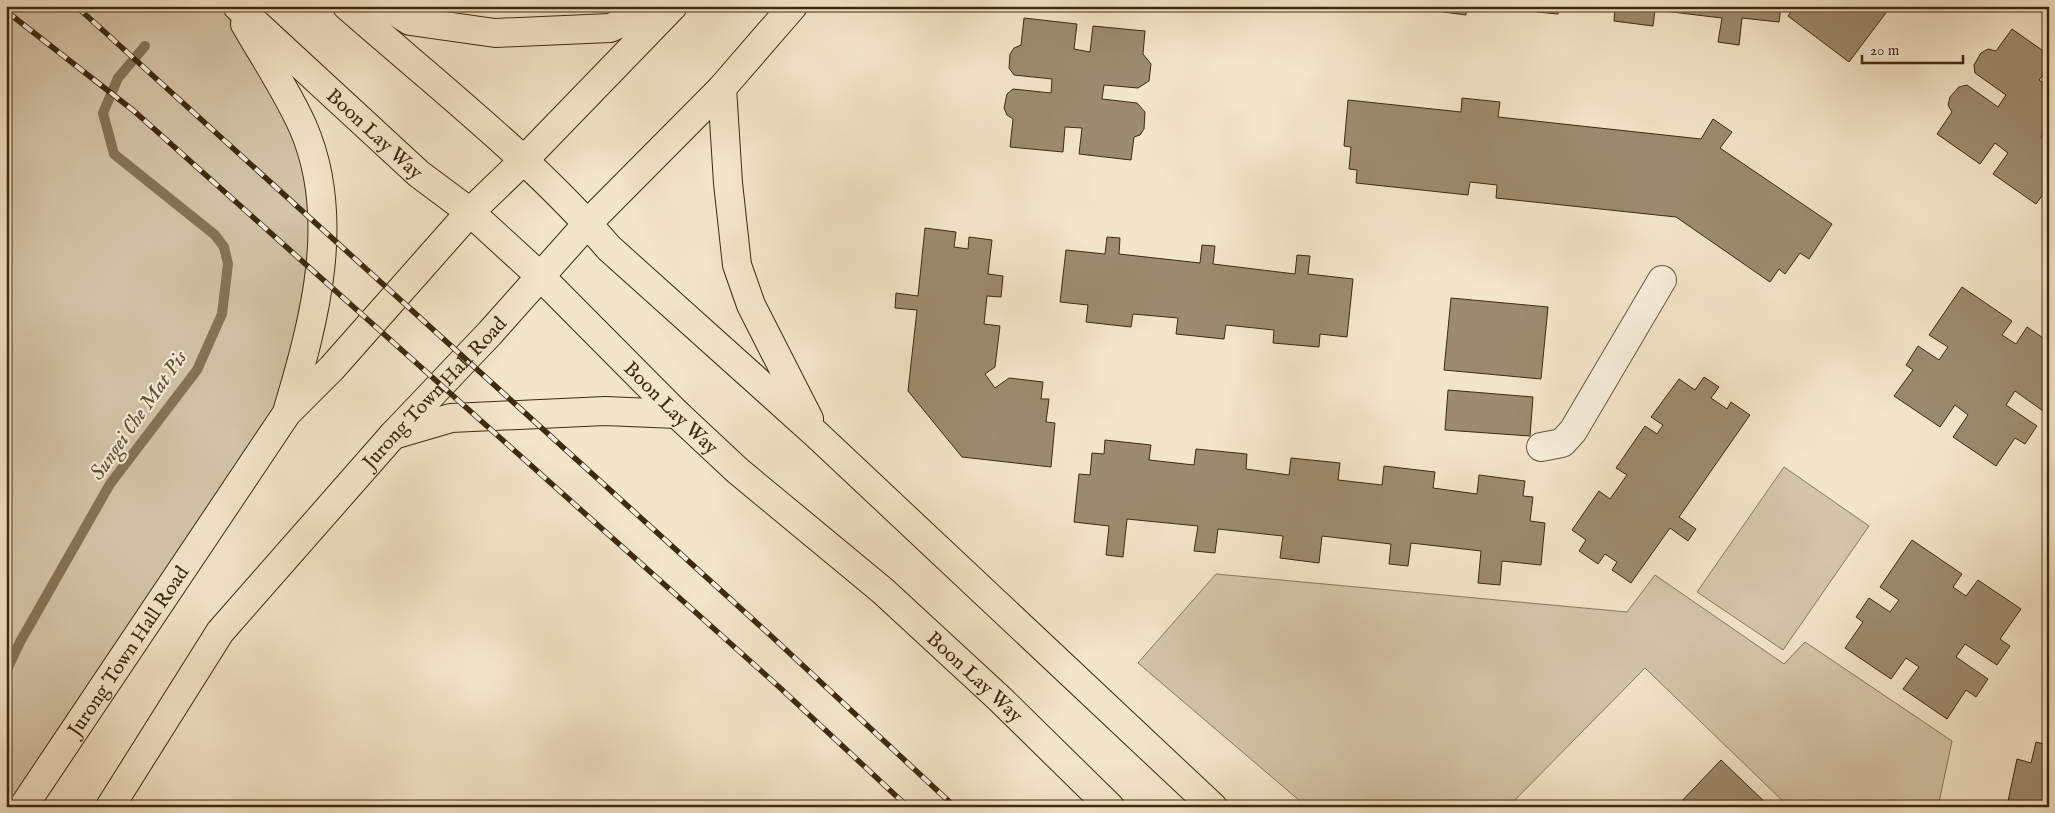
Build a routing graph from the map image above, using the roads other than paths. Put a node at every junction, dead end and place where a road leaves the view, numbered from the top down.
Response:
1 (236, 6) edge
2 (347, 6) edge
3 (386, 6) edge
4 (660, 6) edge
5 (673, 6) edge
6 (793, 6) edge
7 (722, 88) junction
8 (523, 161) junction
9 (470, 212) junction
10 (587, 224) junction
11 (540, 276) junction
12 (1662, 280) dead end
13 (287, 413) junction
14 (677, 414) junction
15 (816, 434) junction
16 (393, 435) junction
17 (1541, 447) dead end
18 (23, 807) edge
19 (110, 807) edge
20 (1110, 807) edge
21 (1212, 807) edge

1 - 9 main road, Boon Lay Way
1 - 13 main road
2 - 8 main road
3 - 4 main road
5 - 8 main road, Jurong Town Hall Road
6 - 7 main road, Jurong Town Hall Road
7 - 10 main road, Jurong Town Hall Road
7 - 15 main road
8 - 9 main road, Jurong Town Hall Road
8 - 10 main road
9 - 11 main road, Boon Lay Way
9 - 13 main road, Jurong Town Hall Road
10 - 11 main road, Jurong Town Hall Road
10 - 15 main road
11 - 14 main road, Boon Lay Way
11 - 16 main road, Jurong Town Hall Road
12 - 17 lane
13 - 18 main road, Jurong Town Hall Road
14 - 16 main road
14 - 20 main road, Boon Lay Way
15 - 21 main road
16 - 19 main road, Jurong Town Hall Road

